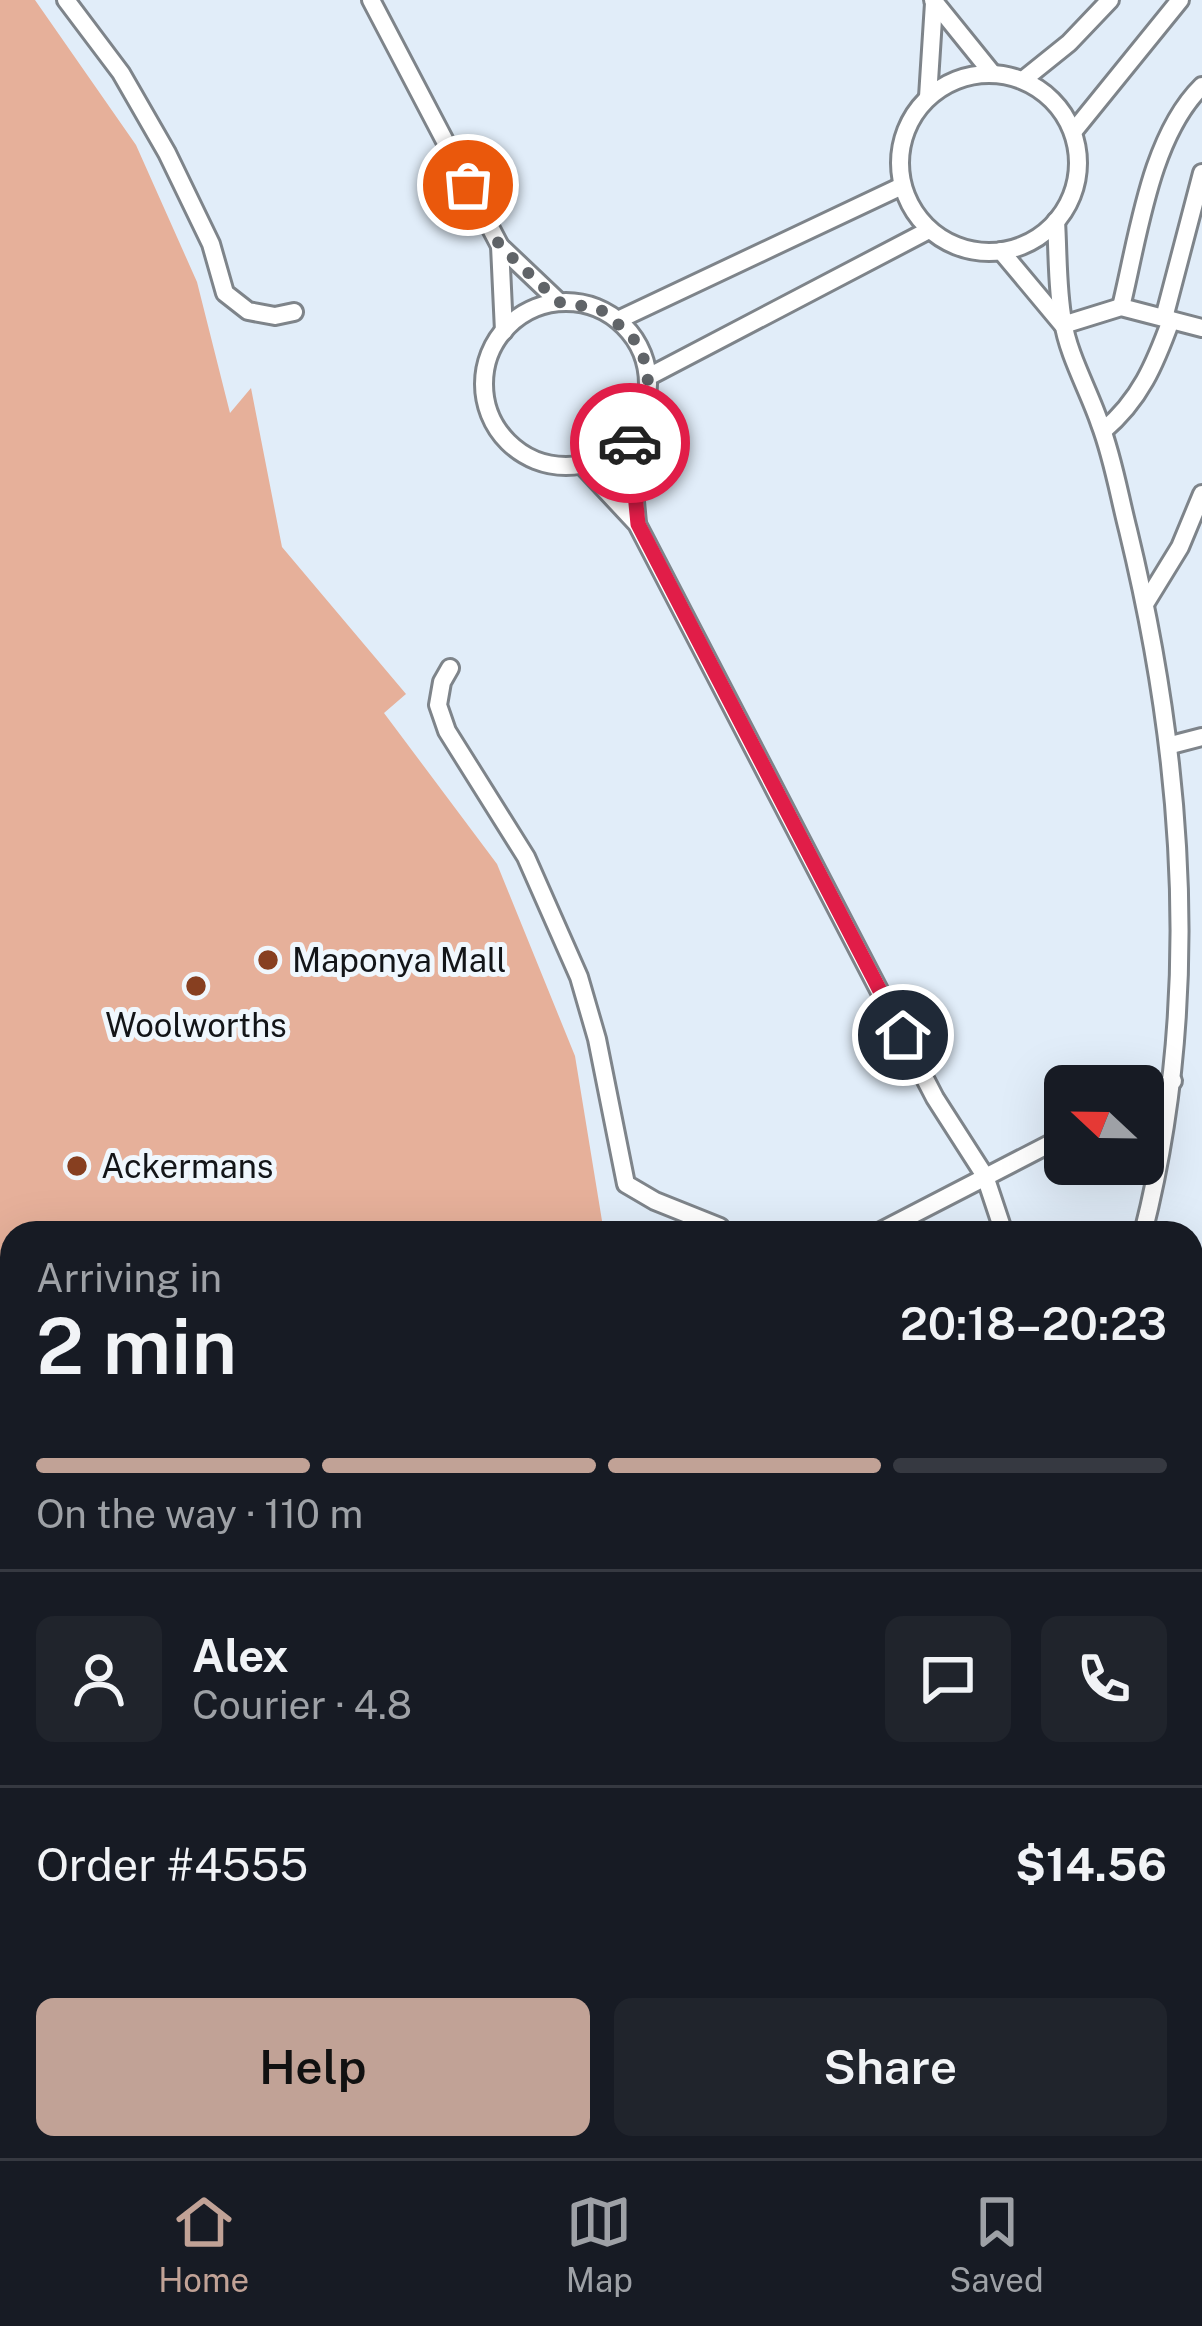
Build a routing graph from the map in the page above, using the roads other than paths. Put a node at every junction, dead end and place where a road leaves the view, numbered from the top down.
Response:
1 (66, 0) edge
2 (371, 0) edge
3 (1110, 0) edge
4 (1180, 0) edge
5 (933, 2) edge
6 (992, 73) junction
7 (1023, 80) junction
8 (1202, 86) edge
9 (928, 97) junction
10 (1072, 132) junction
11 (1202, 173) edge
12 (902, 186) junction
13 (1056, 221) junction
14 (929, 230) junction
15 (500, 246) junction
16 (1001, 251) junction
17 (559, 302) junction
18 (1121, 307) junction
19 (294, 312) dead end
20 (1167, 319) junction
21 (617, 320) junction
22 (1063, 325) junction
23 (1202, 328) edge
24 (503, 331) junction
25 (648, 377) junction
26 (1103, 431) junction
27 (629, 436) junction
28 (582, 465) junction
29 (1202, 494) edge
30 (638, 524) junction
31 (1145, 604) junction
32 (450, 668) dead end
33 (1202, 736) edge
34 (1171, 745) junction
35 (1173, 1081) junction
36 (1164, 1086) edge
37 (1044, 1146) edge
38 (985, 1176) junction
39 (705, 1221) edge
40 (900, 1221) edge
41 (1000, 1221) edge
42 (1146, 1221) edge

1 - 19 lane
2 - 15 lane
3 - 7 lane
4 - 10 lane
5 - 6 lane
5 - 9 lane
6 - 7 lane
6 - 9 lane
7 - 10 lane
8 - 18 lane
9 - 12 lane
10 - 13 lane
11 - 20 lane
12 - 14 lane
12 - 21 lane
13 - 16 lane
13 - 22 lane
14 - 16 lane
14 - 25 lane
15 - 17 lane
15 - 24 lane
16 - 22 lane
17 - 21 lane
17 - 24 lane
18 - 20 lane
18 - 22 lane
20 - 23 lane
20 - 26 lane
21 - 25 lane
22 - 26 lane
24 - 28 lane
25 - 27 lane
26 - 31 lane
27 - 28 lane
27 - 30 lane
28 - 30 lane
29 - 31 lane
30 - 38 lane
31 - 34 lane
32 - 39 lane
33 - 34 lane
34 - 35 lane
35 - 36 lane
35 - 42 lane
37 - 38 lane
38 - 40 lane
38 - 41 lane

